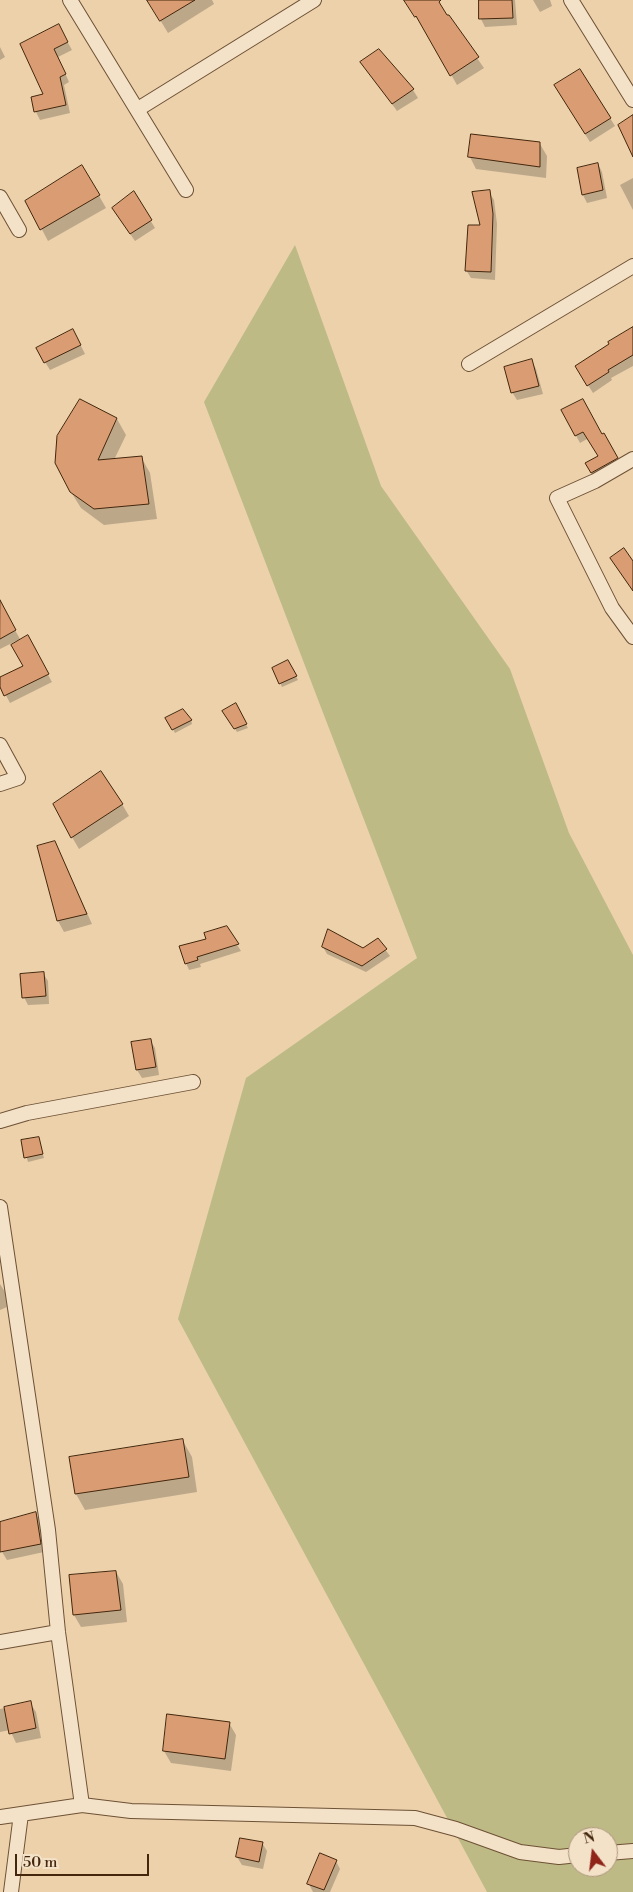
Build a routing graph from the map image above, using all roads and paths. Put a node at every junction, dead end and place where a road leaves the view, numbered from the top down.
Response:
1 (70, 0) edge
2 (314, 0) edge
3 (571, 0) edge
4 (633, 100) edge
5 (138, 109) junction
6 (186, 190) dead end
7 (0, 197) edge
8 (19, 230) dead end
9 (633, 266) edge
10 (469, 364) dead end
11 (633, 459) edge
12 (633, 637) edge
13 (0, 745) edge
14 (0, 784) edge
15 (193, 1082) dead end
16 (0, 1120) edge
17 (0, 1207) edge
18 (58, 1632) junction
19 (0, 1642) edge
20 (82, 1805) junction
21 (21, 1814) junction
22 (0, 1817) edge
23 (633, 1851) edge
24 (618, 1852) edge
25 (568, 1856) edge
26 (11, 1892) edge

1 - 5 street
2 - 5 street
3 - 4 street
5 - 6 street
7 - 8 street
9 - 10 street
11 - 12 street
13 - 14 street
15 - 16 street
17 - 18 street
18 - 19 street
18 - 20 street
20 - 21 street
20 - 25 street
21 - 22 street
21 - 26 street
23 - 24 street

